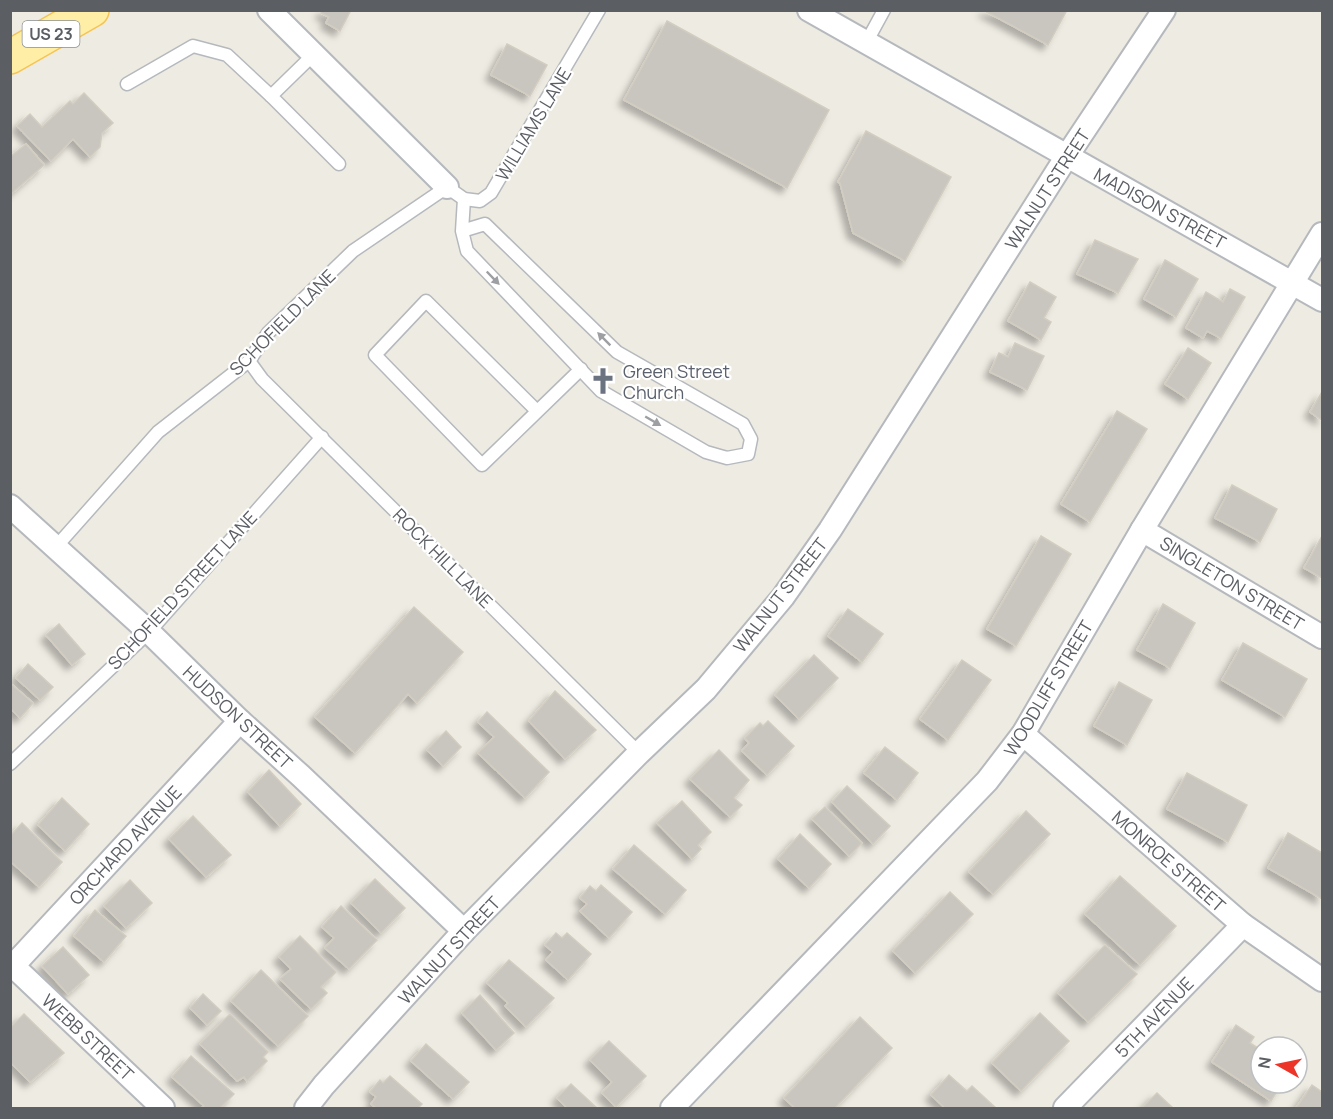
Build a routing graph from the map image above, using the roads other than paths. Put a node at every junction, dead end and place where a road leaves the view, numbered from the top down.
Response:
1 (92, 10) edge
2 (269, 10) edge
3 (599, 10) edge
4 (808, 10) edge
5 (884, 10) edge
6 (1164, 10) edge
7 (866, 43) junction
8 (313, 55) junction
9 (10, 57) edge
10 (126, 84) dead end
11 (271, 96) junction
12 (1067, 156) junction
13 (339, 164) dead end
14 (456, 193) junction
15 (462, 231) junction
16 (1323, 234) edge
17 (1293, 284) junction
18 (1323, 300) edge
19 (249, 361) junction
20 (581, 369) junction
21 (537, 411) junction
22 (322, 437) junction
23 (10, 506) edge
24 (1142, 530) junction
25 (55, 548) junction
26 (149, 632) junction
27 (1323, 637) edge
28 (240, 721) junction
29 (1023, 734) junction
30 (639, 753) junction
31 (10, 764) edge
32 (1243, 925) junction
33 (464, 931) junction
34 (12, 967) edge
35 (1323, 980) edge
36 (163, 1108) edge
37 (306, 1108) edge
38 (672, 1108) edge
39 (1065, 1108) edge

1 - 9 main road, US 23
2 - 8 street
3 - 14 lane, WILLIAMS LANE
4 - 7 street, MADISON STREET
5 - 7 lane
6 - 12 street, WALNUT STREET
7 - 12 street, MADISON STREET
8 - 11 lane
8 - 14 street
10 - 11 lane
11 - 13 lane
12 - 17 street, MADISON STREET
12 - 30 street, WALNUT STREET
14 - 15 lane
14 - 19 lane, SCHOFIELD LANE
15 -> 20 lane
20 -> 15 lane
16 - 17 street, WOODLIFF STREET
17 - 18 street, MADISON STREET
17 - 24 street, WOODLIFF STREET
19 - 22 lane, ROCK HILL LANE
19 - 25 lane, SCHOFIELD LANE
20 - 21 lane
21 - 21 lane
22 - 26 lane, SCHOFIELD STREET LANE
22 - 30 lane, ROCK HILL LANE
23 - 25 street, HUDSON STREET
24 - 27 street, SINGLETON STREET
24 - 29 street, WOODLIFF STREET
25 - 26 street, HUDSON STREET
26 - 28 street, HUDSON STREET
26 - 31 lane, SCHOFIELD STREET LANE
28 - 33 street, HUDSON STREET
28 - 34 street, ORCHARD AVENUE
29 - 32 street, MONROE STREET
29 - 38 street, WOODLIFF STREET
30 - 33 street, WALNUT STREET
32 - 35 street, MONROE STREET
32 - 39 street, 5TH AVENUE
33 - 37 street, WALNUT STREET
34 - 36 street, WEBB STREET

